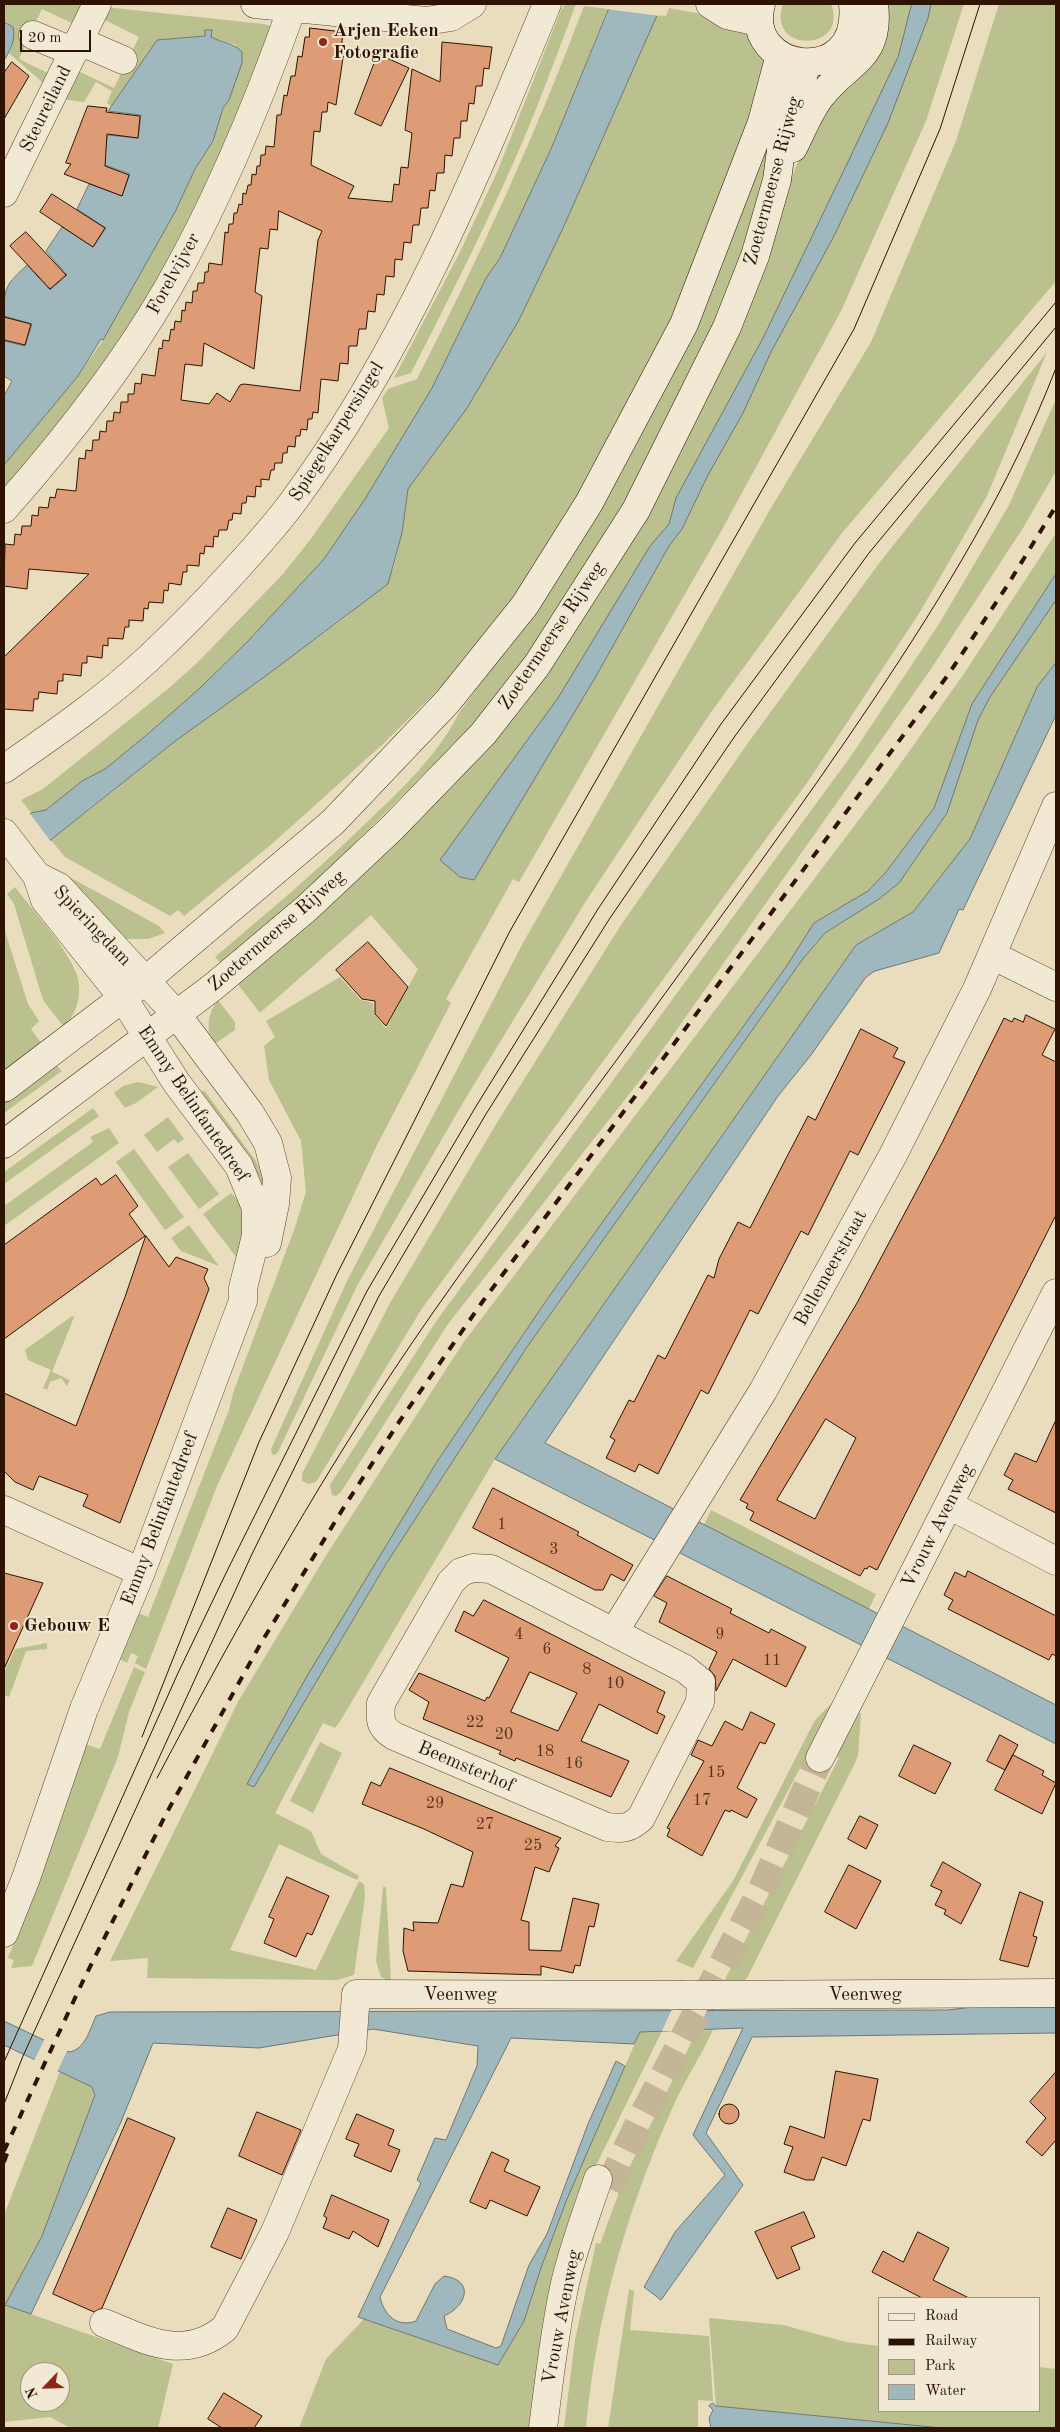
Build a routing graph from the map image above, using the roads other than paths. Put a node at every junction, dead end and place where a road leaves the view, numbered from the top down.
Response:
1 (98, 4) edge
2 (255, 4) edge
3 (472, 4) edge
4 (547, 4) edge
5 (710, 4) edge
6 (853, 4) edge
7 (874, 4) edge
8 (292, 8) junction
9 (760, 13) edge
10 (33, 35) dead end
11 (77, 47) junction
12 (780, 55) junction
13 (124, 60) dead end
14 (807, 64) junction
15 (777, 180) junction
16 (4, 193) edge
17 (4, 509) edge
18 (4, 769) edge
19 (1056, 806) edge
20 (4, 833) edge
21 (33, 871) junction
22 (992, 955) junction
23 (145, 981) junction
24 (1056, 987) edge
25 (123, 998) junction
26 (177, 1015) junction
27 (148, 1037) junction
28 (4, 1088) edge
29 (4, 1144) edge
30 (243, 1301) junction
31 (1054, 1304) edge
32 (949, 1505) junction
33 (4, 1510) edge
34 (1056, 1561) edge
35 (141, 1572) junction
36 (614, 1632) junction
37 (820, 1758) tunnel mouth
38 (4, 1933) edge
39 (1056, 1993) edge
40 (104, 2323) dead end
41 (544, 2428) edge
42 (556, 2428) edge

1 - 11 street, Steureiland
2 - 8 street
3 - 8 street
4 - 18 street, Spiegelkarpersingel
5 - 9 street
6 - 14 street
7 - 15 street
8 - 17 street, Forelvijver
9 - 12 street
10 - 11 street, Steureiland
11 - 13 street, Steureiland
11 - 16 street, Steureiland
12 - 14 street
12 - 23 street, Zoetermeerse Rijweg
14 - 15 street, Zoetermeerse Rijweg
15 - 26 street, Zoetermeerse Rijweg
19 - 22 street, Bellemeerstraat
20 - 21 street, Spieringdam
21 - 23 street, Spieringdam
21 - 25 street, Spieringdam
22 - 24 street
22 - 36 street, Bellemeerstraat
23 - 25 street, Zoetermeerse Rijweg
23 - 26 street, Emmy Belinfantedreef
25 - 27 street, Emmy Belinfantedreef
25 - 28 street, Zoetermeerse Rijweg
26 - 27 street, Zoetermeerse Rijweg
26 - 30 street, Emmy Belinfantedreef
27 - 29 street, Zoetermeerse Rijweg
27 - 30 street, Emmy Belinfantedreef
30 - 35 street, Emmy Belinfantedreef
31 - 32 street, Vrouw Avenweg
32 - 34 street
32 - 37 street, Vrouw Avenweg
33 - 35 street
35 - 38 street, Emmy Belinfantedreef
36 - 36 street, Beemsterhof
39 - 40 street, Veenweg, bridge
41 - 42 street, Vrouw Avenweg

